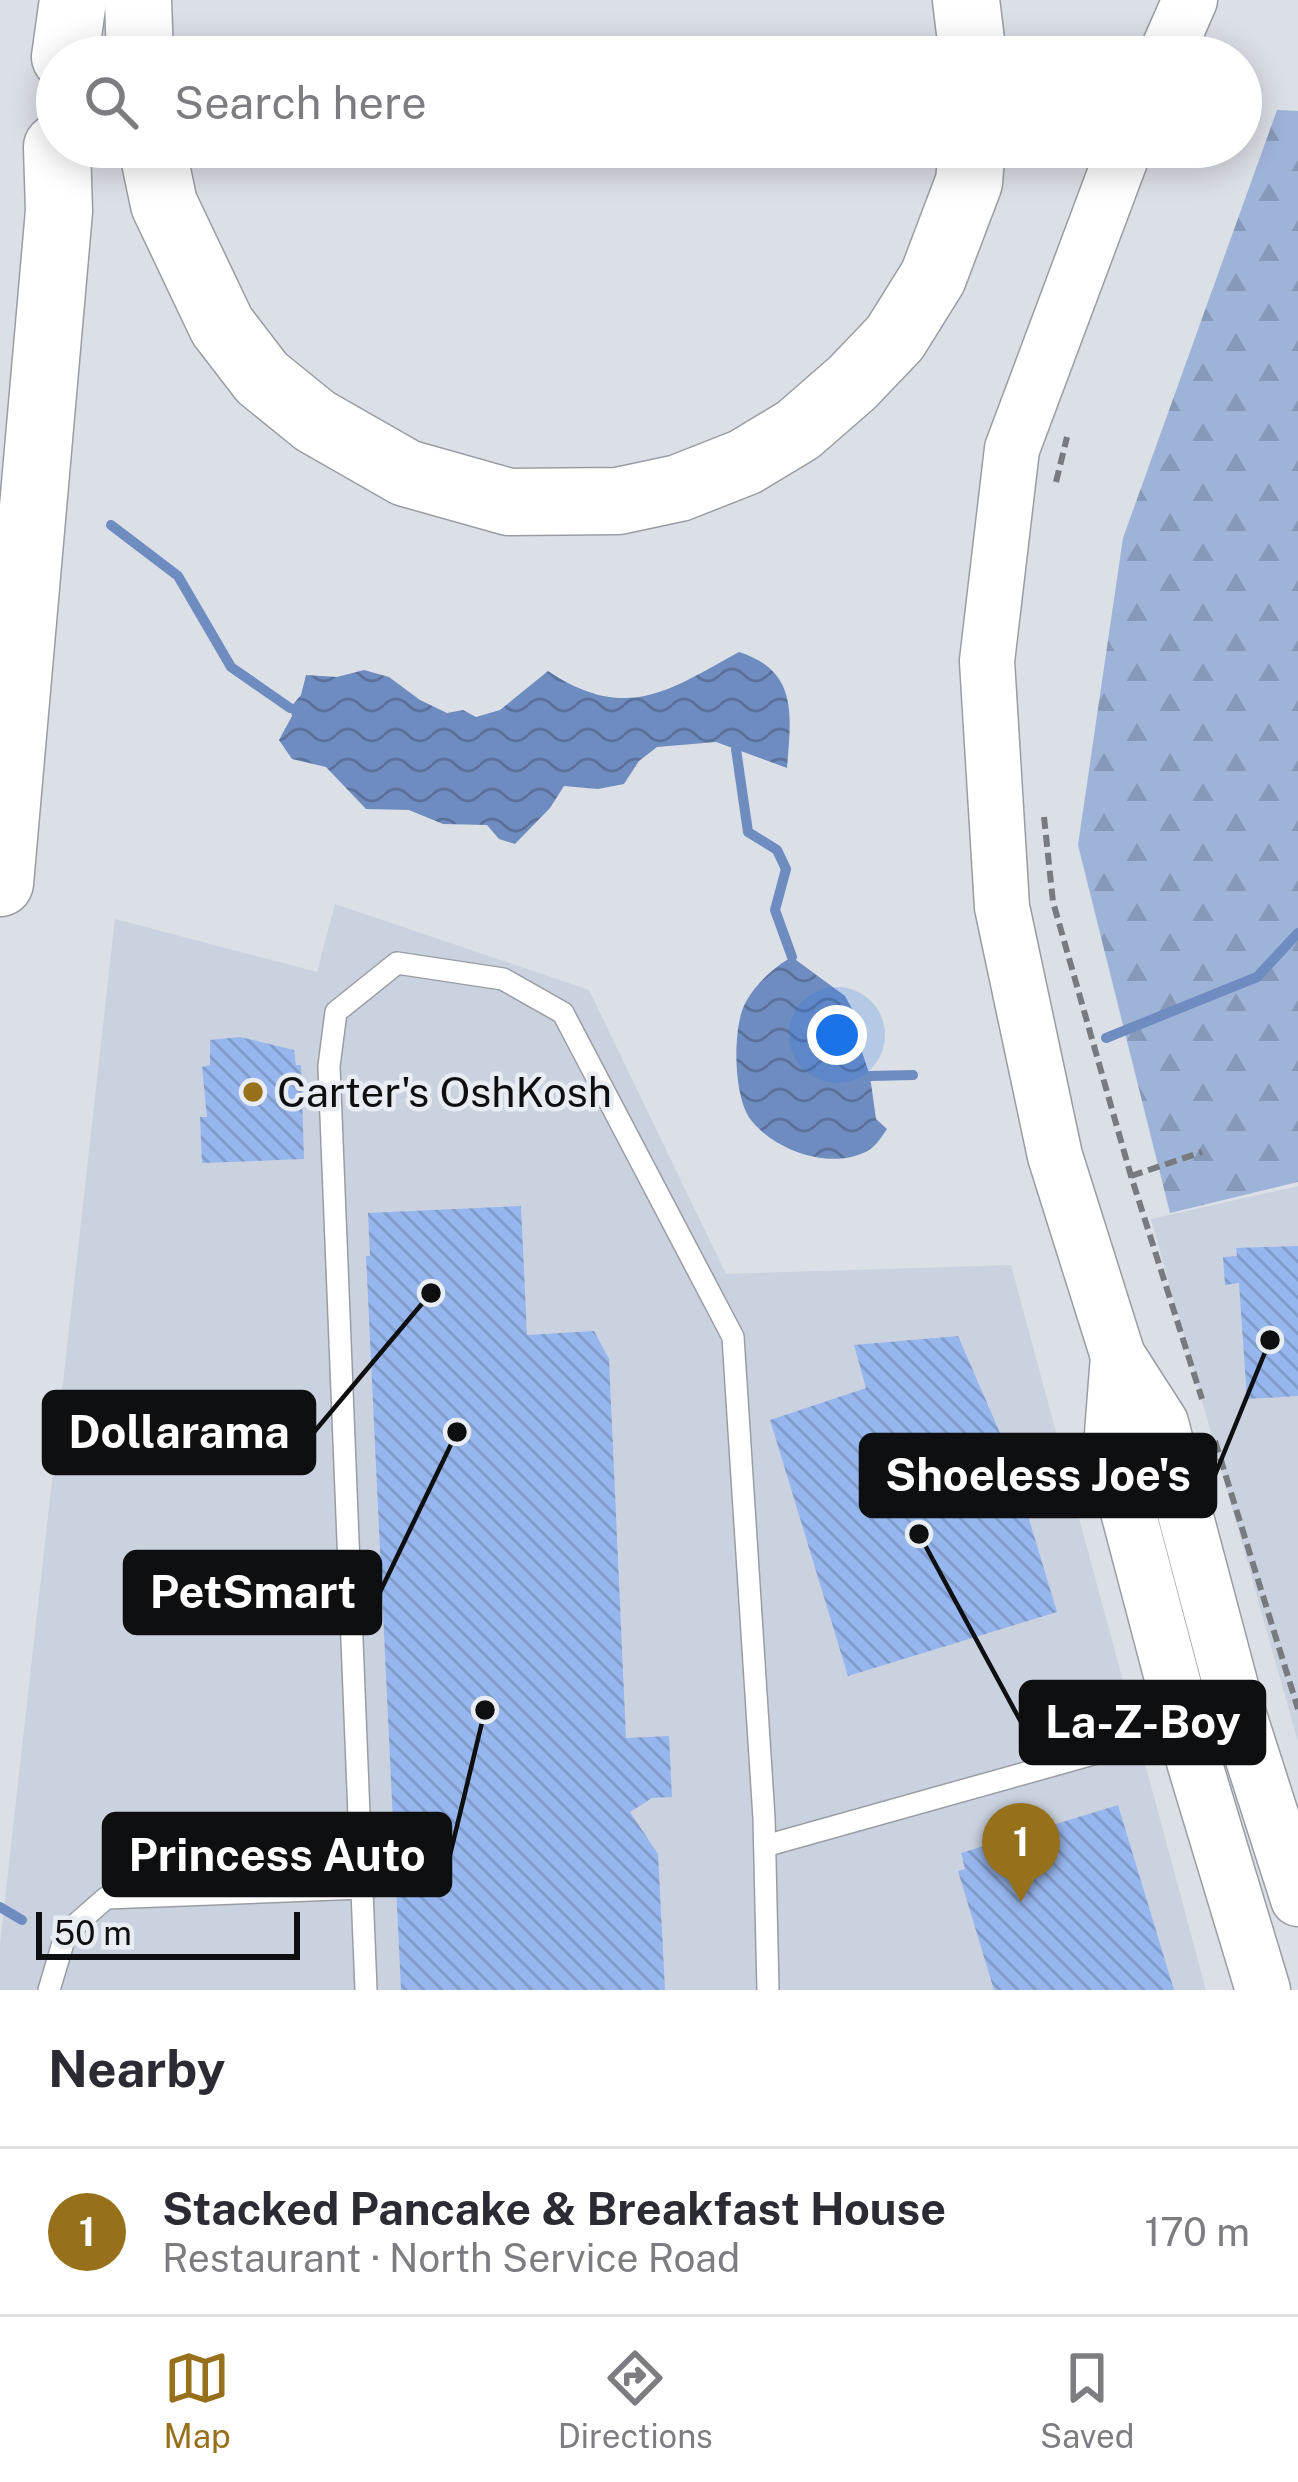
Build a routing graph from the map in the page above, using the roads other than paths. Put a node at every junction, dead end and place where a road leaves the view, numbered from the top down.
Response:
1 (73, 0) edge
2 (138, 0) edge
3 (966, 0) edge
4 (1190, 0) edge
5 (68, 36) edge
6 (139, 36) edge
7 (970, 36) edge
8 (1174, 36) edge
9 (48, 168) edge
10 (57, 168) edge
11 (156, 168) edge
12 (971, 168) edge
13 (1117, 168) edge
14 (0, 458) edge
15 (0, 884) edge
16 (1211, 1719) junction
17 (765, 1846) junction
18 (362, 1888) junction
19 (1298, 1899) edge
20 (49, 1990) edge
21 (366, 1990) edge
22 (768, 1990) edge
23 (1263, 1990) edge

1 - 5 highway
2 - 6 highway
3 - 7 highway
4 - 8 street
9 - 14 highway
10 - 15 highway
11 - 12 highway
13 - 16 street
16 - 17 lane
16 - 19 street
16 - 23 street
17 - 18 lane
17 - 22 lane
18 - 20 lane
18 - 21 lane

